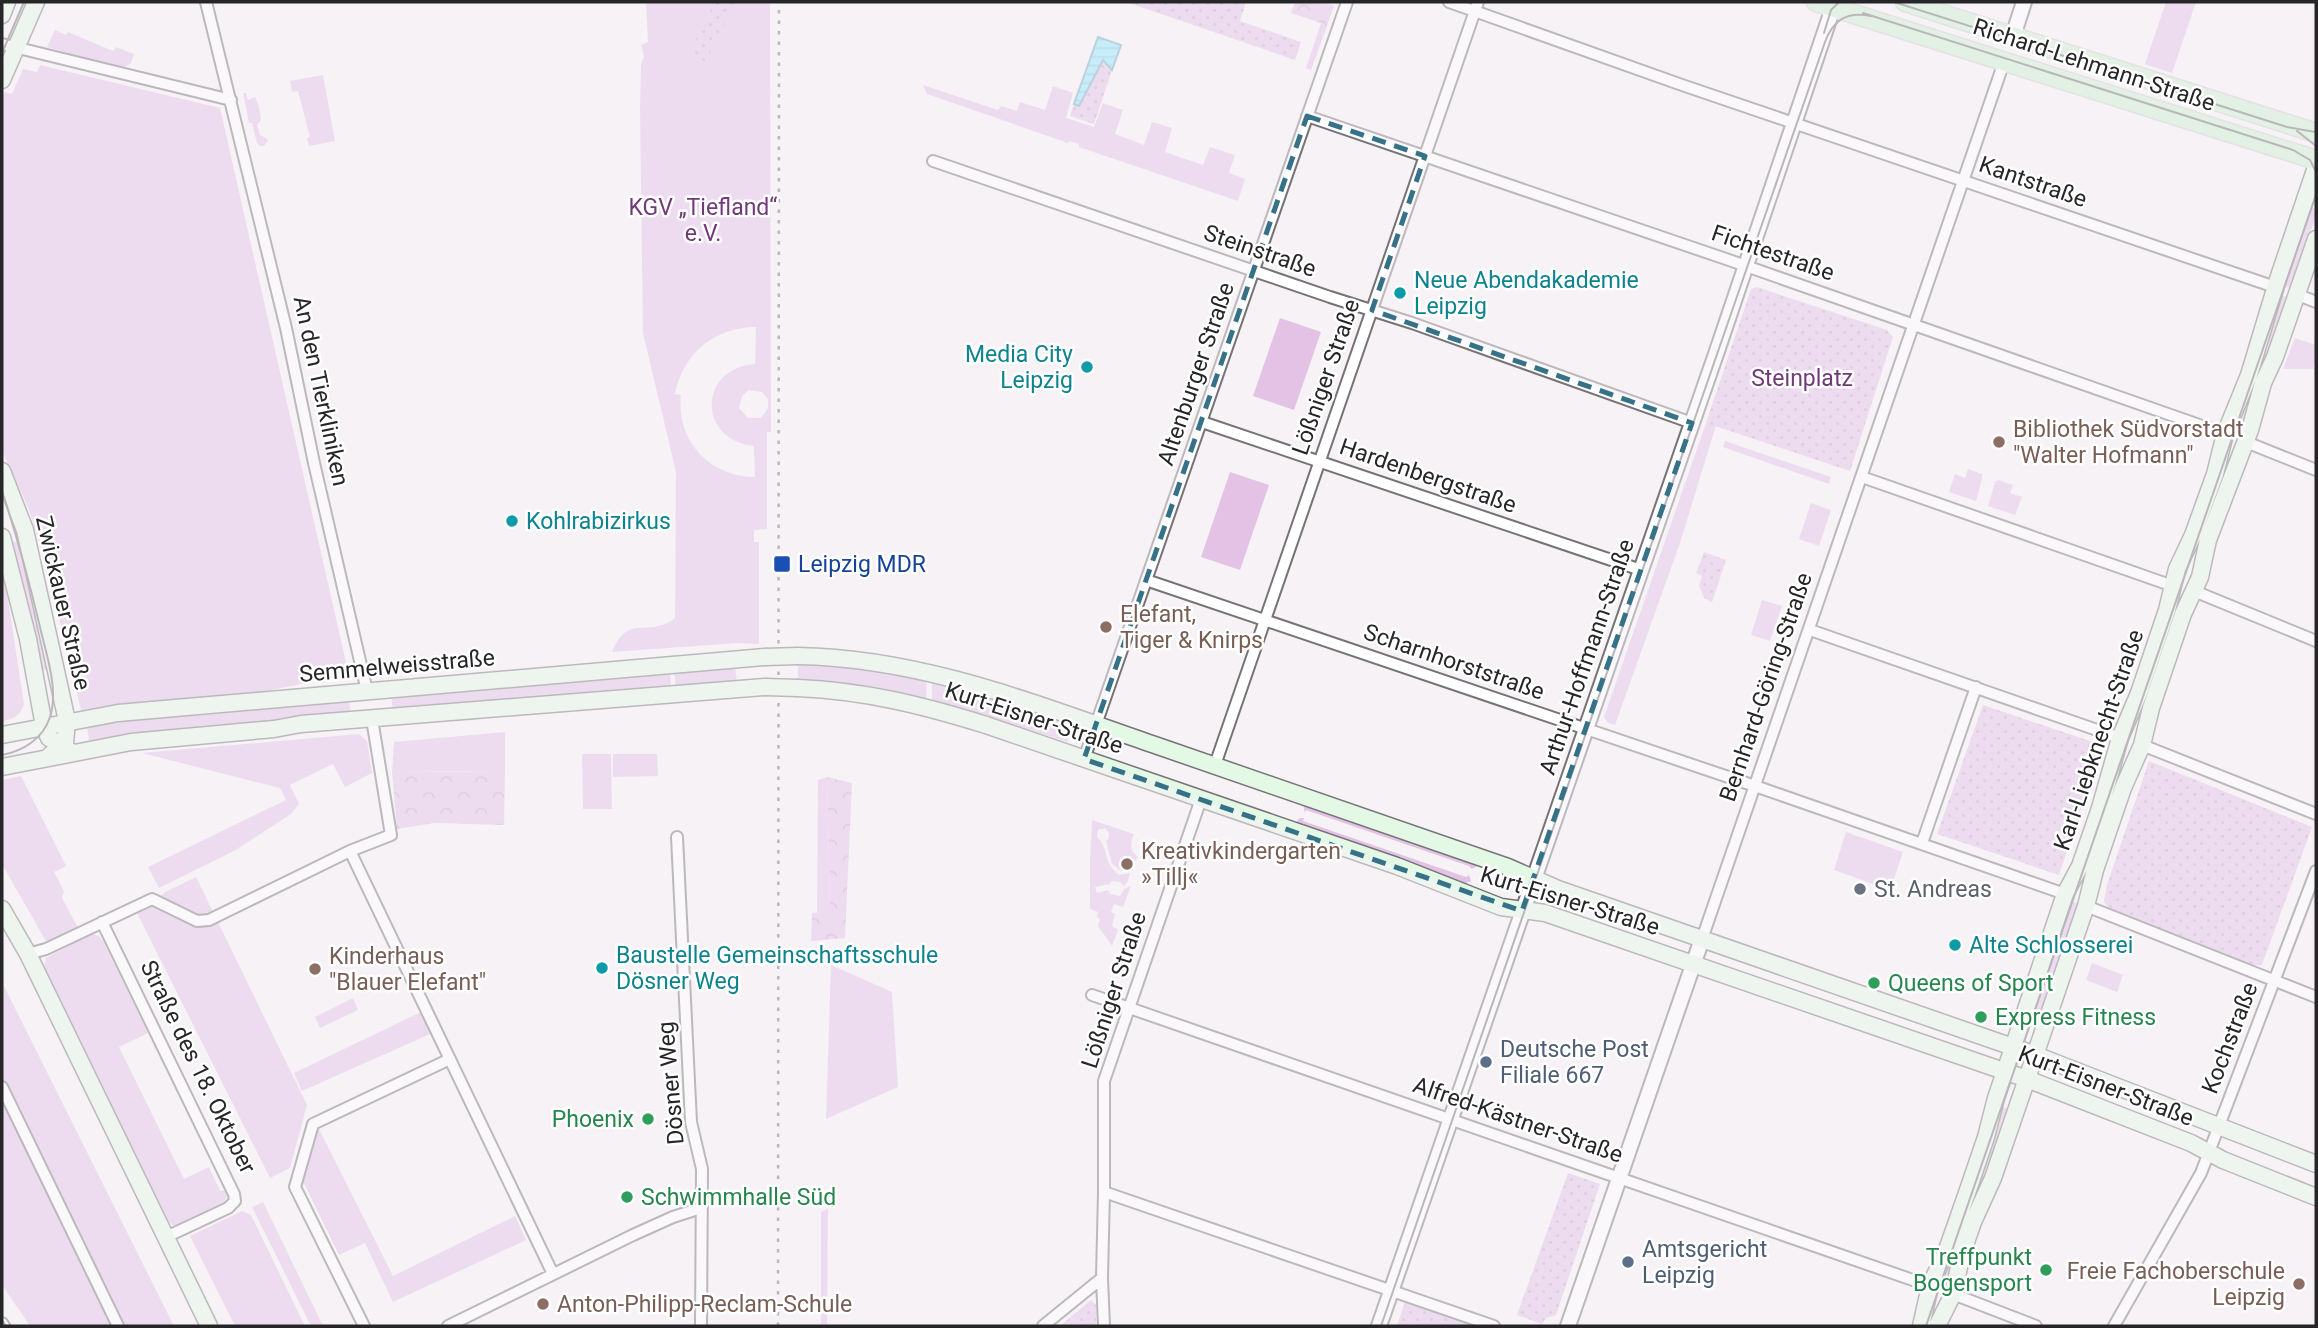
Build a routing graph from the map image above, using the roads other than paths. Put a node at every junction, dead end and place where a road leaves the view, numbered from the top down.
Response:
1 (8, 2) edge
2 (36, 2) edge
3 (206, 2) edge
4 (1347, 2) edge
5 (1449, 2) edge
6 (1905, 2) edge
7 (2024, 2) edge
8 (1828, 4) edge
9 (1476, 6) edge
10 (2, 15) edge
11 (2012, 36) junction
12 (9, 46) edge
13 (2004, 62) junction
14 (2, 80) edge
15 (231, 100) junction
16 (1307, 116) junction
17 (1795, 123) junction
18 (2316, 133) edge
19 (1425, 156) junction
20 (2316, 160) edge
21 (933, 161) dead end
22 (2316, 167) edge
23 (1964, 180) junction
24 (2316, 239) edge
25 (1745, 266) junction
26 (1253, 270) junction
27 (2275, 287) junction
28 (2296, 294) junction
29 (2316, 302) edge
30 (1372, 310) junction
31 (1914, 325) junction
32 (1202, 422) junction
33 (1692, 423) junction
34 (2225, 434) junction
35 (2246, 442) junction
36 (1319, 461) junction
37 (2316, 470) edge
38 (2, 471) edge
39 (1862, 477) junction
40 (2, 537) edge
41 (1641, 570) junction
42 (1146, 580) junction
43 (2173, 586) junction
44 (2194, 591) junction
45 (1264, 620) junction
46 (1810, 630) junction
47 (2316, 641) edge
48 (798, 656) joint
49 (1976, 687) junction
50 (367, 691) junction
51 (372, 719) junction
52 (67, 721) junction
53 (1097, 724) junction
54 (44, 726) junction
55 (1587, 729) junction
56 (2, 735) edge
57 (2120, 738) junction
58 (2142, 746) junction
59 (67, 750) junction
60 (1084, 759) junction
61 (1214, 765) junction
62 (2, 767) edge
63 (1755, 786) junction
64 (1201, 799) junction
65 (2316, 814) edge
66 (677, 837) dead end
67 (1922, 843) junction
68 (350, 851) junction
69 (2316, 871) edge
70 (1533, 878) junction
71 (2065, 894) junction
72 (2086, 906) junction
73 (2, 909) edge
74 (1522, 911) junction
75 (102, 922) junction
76 (1702, 939) junction
77 (28, 954) junction
78 (1693, 964) junction
79 (2275, 981) junction
80 (1092, 995) dead end
81 (2316, 997) edge
82 (1128, 1007) junction
83 (2013, 1046) junction
84 (2035, 1054) junction
85 (450, 1059) junction
86 (2005, 1071) junction
87 (2027, 1079) junction
88 (2, 1087) edge
89 (1450, 1119) junction
90 (2218, 1125) junction
91 (2209, 1153) junction
92 (2316, 1164) edge
93 (1618, 1177) junction
94 (1104, 1192) junction
95 (2316, 1197) edge
96 (701, 1208) junction
97 (166, 1237) junction
98 (553, 1274) junction
99 (1102, 1278) junction
100 (1930, 1286) junction
101 (1391, 1291) junction
102 (1952, 1294) junction
103 (118, 1326) edge
104 (209, 1326) edge
105 (364, 1326) edge
106 (448, 1326) edge
107 (701, 1326) edge
108 (1043, 1326) edge
109 (1104, 1326) edge
110 (1379, 1326) edge
111 (1494, 1326) edge
112 (1568, 1326) edge
113 (1921, 1326) edge
114 (1937, 1326) edge
115 (2036, 1326) edge
116 (2114, 1326) edge

1 - 10 main road
2 - 12 main road
3 - 15 street, An den Tierkliniken
4 - 16 street, Altenburger Straße
5 - 9 street
6 - 11 main road, Richard-Lehmann-Straße
7 - 11 street
8 - 13 main road, Richard-Lehmann-Straße
8 - 17 street, Arthur-Hoffmann-Straße
9 - 17 street, Kantstraße
9 - 19 street, Lößniger Straße
11 - 18 main road, Richard-Lehmann-Straße
12 - 14 main road
12 - 15 street
13 - 20 main road, Richard-Lehmann-Straße
13 - 23 street, Bernhard-Göring-Straße
15 - 50 street, An den Tierkliniken
16 - 19 street, Fichtestraße
16 - 26 street, Altenburger Straße
17 - 23 street, Kantstraße
17 - 25 street, Arthur-Hoffmann-Straße
19 - 25 street, Fichtestraße
19 - 30 street, Lößniger Straße
21 - 26 street, Steinstraße
22 - 27 main road, Karl-Liebknecht-Straße
23 - 27 street, Kantstraße
23 - 31 street, Bernhard-Göring-Straße
24 - 28 main road, Karl-Liebknecht-Straße
25 - 31 street, Fichtestraße
25 - 33 street, Arthur-Hoffmann-Straße
26 - 30 street, Steinstraße
26 - 32 street, Altenburger Straße
27 - 34 main road, Karl-Liebknecht-Straße
28 - 29 street
28 - 35 main road, Karl-Liebknecht-Straße
30 - 33 street, Steinstraße
30 - 36 street, Lößniger Straße
31 - 34 street, Fichtestraße
31 - 39 street, Bernhard-Göring-Straße
32 - 36 street, Hardenbergstraße
32 - 42 street, Altenburger Straße
33 - 41 street, Arthur-Hoffmann-Straße
34 - 43 main road, Karl-Liebknecht-Straße
35 - 37 street
35 - 44 main road, Karl-Liebknecht-Straße
36 - 41 street, Hardenbergstraße
36 - 45 street, Lößniger Straße
38 - 52 main road, Zwickauer Straße
39 - 43 street
39 - 46 street, Bernhard-Göring-Straße
40 - 54 main road, Zwickauer Straße
41 - 55 street, Arthur-Hoffmann-Straße
42 - 45 street, Scharnhorststraße
42 - 53 street, Altenburger Straße
43 - 57 main road, Karl-Liebknecht-Straße
44 - 47 street
44 - 58 main road, Karl-Liebknecht-Straße
45 - 55 street, Scharnhorststraße
45 - 61 street, Lößniger Straße
46 - 49 street
46 - 63 street, Bernhard-Göring-Straße
48 - 50 main road, Semmelweisstraße, bridge
48 - 53 main road, Kurt-Eisner-Straße
49 - 57 street
49 - 67 street
50 - 51 main road
50 - 52 main road, Semmelweisstraße
51 - 59 main road
51 - 60 main road, Kurt-Eisner-Straße, bridge
51 - 68 street
52 - 54 main road, Semmelweisstraße
52 - 59 main road, Zwickauer Straße
53 - 60 street, Altenburger Straße
53 - 61 main road, Kurt-Eisner-Straße
54 - 56 main road, Semmelweisstraße
54 - 59 main road, Zwickauer Straße
55 - 63 street, Scharnhorststraße
55 - 70 street, Arthur-Hoffmann-Straße
57 - 71 main road, Karl-Liebknecht-Straße
58 - 65 street
58 - 72 main road, Karl-Liebknecht-Straße
59 - 62 main road
60 - 64 main road, Kurt-Eisner-Straße
61 - 70 main road, Kurt-Eisner-Straße
63 - 67 street, Scharnhorststraße
63 - 76 street, Bernhard-Göring-Straße
64 - 74 main road, Kurt-Eisner-Straße
64 - 82 street, Lößniger Straße
66 - 96 street, Dösner Weg
67 - 71 street, Scharnhorststraße
68 - 75 street
68 - 85 street
69 - 79 street, Kochstraße
70 - 74 street, Arthur-Hoffmann-Straße
70 - 76 main road, Kurt-Eisner-Straße
71 - 83 main road, Karl-Liebknecht-Straße
72 - 79 street
72 - 84 main road, Karl-Liebknecht-Straße
73 - 77 main road
74 - 78 main road, Kurt-Eisner-Straße
74 - 89 street, Arthur-Hoffmann-Straße
75 - 77 street
75 - 97 street, Straße des 18. Oktober
76 - 78 street, Bernhard-Göring-Straße
76 - 83 main road, Kurt-Eisner-Straße
77 - 97 main road
78 - 86 main road, Kurt-Eisner-Straße
78 - 93 street, Bernhard-Göring-Straße
79 - 81 street
79 - 90 street, Kochstraße
80 - 82 street, Alfred-Kästner-Straße
82 - 89 street, Alfred-Kästner-Straße
82 - 94 street, Lößniger Straße
83 - 84 main road, Kurt-Eisner-Straße
83 - 86 main road, Karl-Liebknecht-Straße
84 - 87 main road, Karl-Liebknecht-Straße
84 - 90 main road, Kurt-Eisner-Straße
85 - 98 street
85 - 105 street
86 - 87 main road, Kurt-Eisner-Straße
86 - 100 main road, Karl-Liebknecht-Straße
87 - 91 main road, Kurt-Eisner-Straße
87 - 102 main road, Karl-Liebknecht-Straße
88 - 103 street
89 - 93 street, Alfred-Kästner-Straße
89 - 101 street, Arthur-Hoffmann-Straße
90 - 91 street, Kochstraße
90 - 92 main road, Kurt-Eisner-Straße
91 - 95 main road, Kurt-Eisner-Straße
91 - 116 street, Kochstraße
93 - 100 street, Alfred-Kästner-Straße
93 - 112 street, Bernhard-Göring-Straße
94 - 99 street, Lößniger Straße
94 - 101 street
96 - 98 street
96 - 107 street, Dösner Weg
97 - 104 main road
98 - 106 street
99 - 108 street
99 - 109 street, Lößniger Straße
100 - 113 main road, Karl-Liebknecht-Straße
101 - 110 street, Arthur-Hoffmann-Straße
101 - 111 street
102 - 114 main road, Karl-Liebknecht-Straße
102 - 115 street

